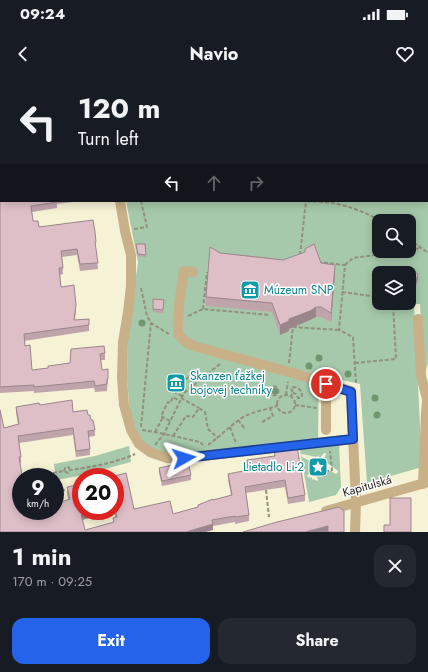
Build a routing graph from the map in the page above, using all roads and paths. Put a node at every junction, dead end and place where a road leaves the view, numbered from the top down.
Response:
1 (120, 202) edge
2 (141, 202) edge
3 (307, 202) edge
4 (318, 202) edge
5 (372, 217) edge
6 (130, 230) dead end
7 (416, 244) edge
8 (421, 248) junction
9 (416, 249) edge
10 (428, 253) edge
11 (372, 255) edge
12 (300, 260) edge
13 (317, 262) edge
14 (345, 265) junction
15 (194, 272) dead end
16 (206, 272) edge
17 (141, 288) dead end
18 (342, 292) junction
19 (372, 296) edge
20 (203, 309) junction
21 (393, 310) edge
22 (270, 315) dead end
23 (418, 319) dead end
24 (178, 320) junction
25 (151, 323) junction
26 (339, 330) junction
27 (178, 334) junction
28 (223, 354) junction
29 (355, 363) junction
30 (288, 372) junction
31 (206, 375) junction
32 (356, 382) dead end
33 (326, 384) junction
34 (293, 393) junction
35 (277, 395) junction
36 (286, 395) junction
37 (427, 396) edge
38 (290, 397) junction
39 (181, 398) junction
40 (280, 398) junction
41 (294, 405) junction
42 (277, 406) junction
43 (199, 408) junction
44 (270, 408) junction
45 (326, 409) junction
46 (163, 417) junction
47 (238, 420) junction
48 (170, 421) junction
49 (262, 422) dead end
50 (230, 427) junction
51 (245, 429) dead end
52 (326, 430) dead end
53 (155, 432) junction
54 (164, 434) junction
55 (173, 436) junction
56 (218, 438) junction
57 (353, 439) junction
58 (320, 443) junction
59 (205, 447) junction
60 (148, 450) junction
61 (200, 450) dead end
62 (238, 452) junction
63 (319, 470) dead end
64 (64, 471) edge
65 (425, 483) edge
66 (266, 490) edge
67 (356, 503) junction
68 (314, 514) edge
69 (269, 517) dead end
70 (355, 532) edge

1 - 60 street
2 - 6 path
3 - 12 path
4 - 5 path
7 - 8 path
8 - 9 path
8 - 10 path
11 - 14 path
13 - 14 path
14 - 18 path
15 - 24 street
16 - 20 path
17 - 25 path
18 - 19 path
18 - 26 path
20 - 22 path
20 - 24 path
21 - 29 path
23 - 37 street
24 - 27 street
25 - 27 path
25 - 53 path
26 - 29 path
26 - 30 path
27 - 28 street
28 - 30 street
28 - 31 path
29 - 32 path
30 - 33 street
30 - 36 path
31 - 39 path
31 - 39 path
33 - 45 street
33 - 57 street
34 - 34 path
34 - 38 path
35 - 35 path
35 - 40 path
36 - 38 path
36 - 40 path
37 - 65 street
38 - 41 path
39 - 43 path
39 - 46 path
39 - 48 path
40 - 42 path
41 - 42 path
41 - 45 path
42 - 44 path
43 - 55 path
43 - 56 path
44 - 47 path
44 - 49 path
45 - 52 street
46 - 48 path
46 - 53 path
47 - 50 path
47 - 51 path
48 - 54 path
50 - 56 path
50 - 62 path
53 - 54 path
54 - 55 path
54 - 60 path
55 - 59 path
56 - 59 path
57 - 58 street
57 - 67 street
58 - 62 street
58 - 63 path
59 - 61 path
60 - 62 street
60 - 64 path
65 - 67 street, Kapitulská
66 - 69 path
67 - 68 street, Kapitulská
67 - 70 street

